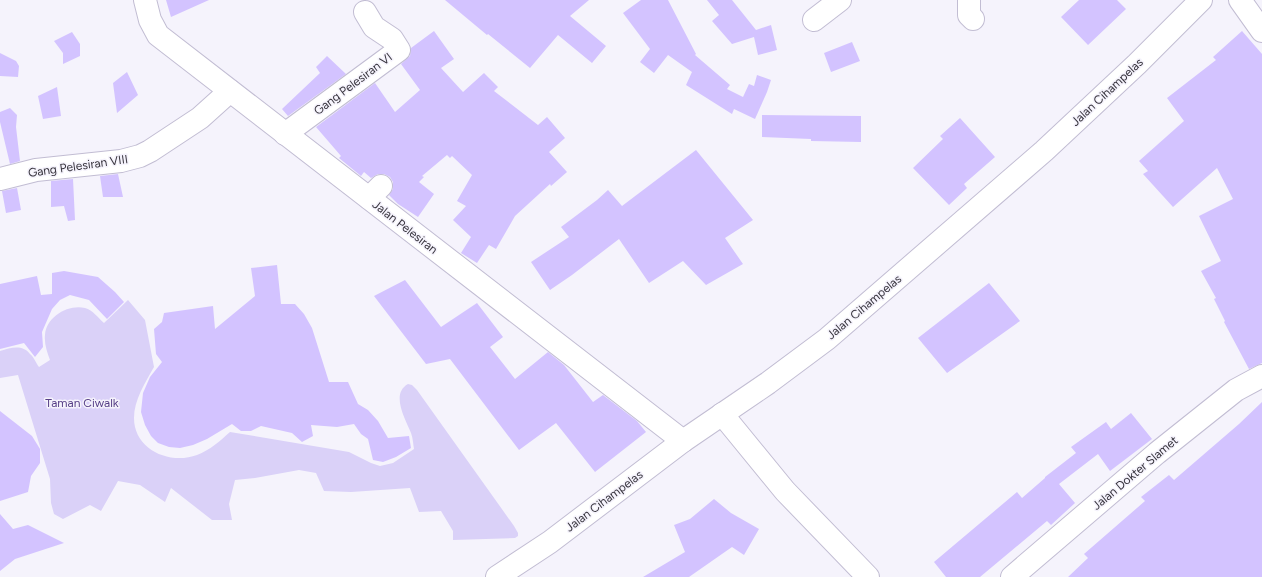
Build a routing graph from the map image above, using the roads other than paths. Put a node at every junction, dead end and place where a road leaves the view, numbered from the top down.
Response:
1 (145, 0) edge
2 (840, 0) edge
3 (1201, 0) edge
4 (1240, 0) edge
5 (365, 12) dead end
6 (814, 20) dead end
7 (1262, 32) edge
8 (230, 91) junction
9 (285, 134) junction
10 (0, 179) edge
11 (1262, 376) edge
12 (722, 414) junction
13 (683, 441) junction
14 (499, 577) edge
15 (868, 577) edge
16 (1012, 577) edge

1 - 8 street, Jalan Pelesiran
2 - 6 street
3 - 12 street, Jalan Cihampelas
4 - 7 street
5 - 9 street, Gang Pelesiran VI
8 - 9 street, Jalan Pelesiran
8 - 10 street, Gang Pelesiran VIII
9 - 13 street, Jalan Pelesiran
11 - 16 street, Jalan Dokter Slamet
12 - 13 street, Jalan Cihampelas
12 - 15 street
13 - 14 street, Jalan Cihampelas

